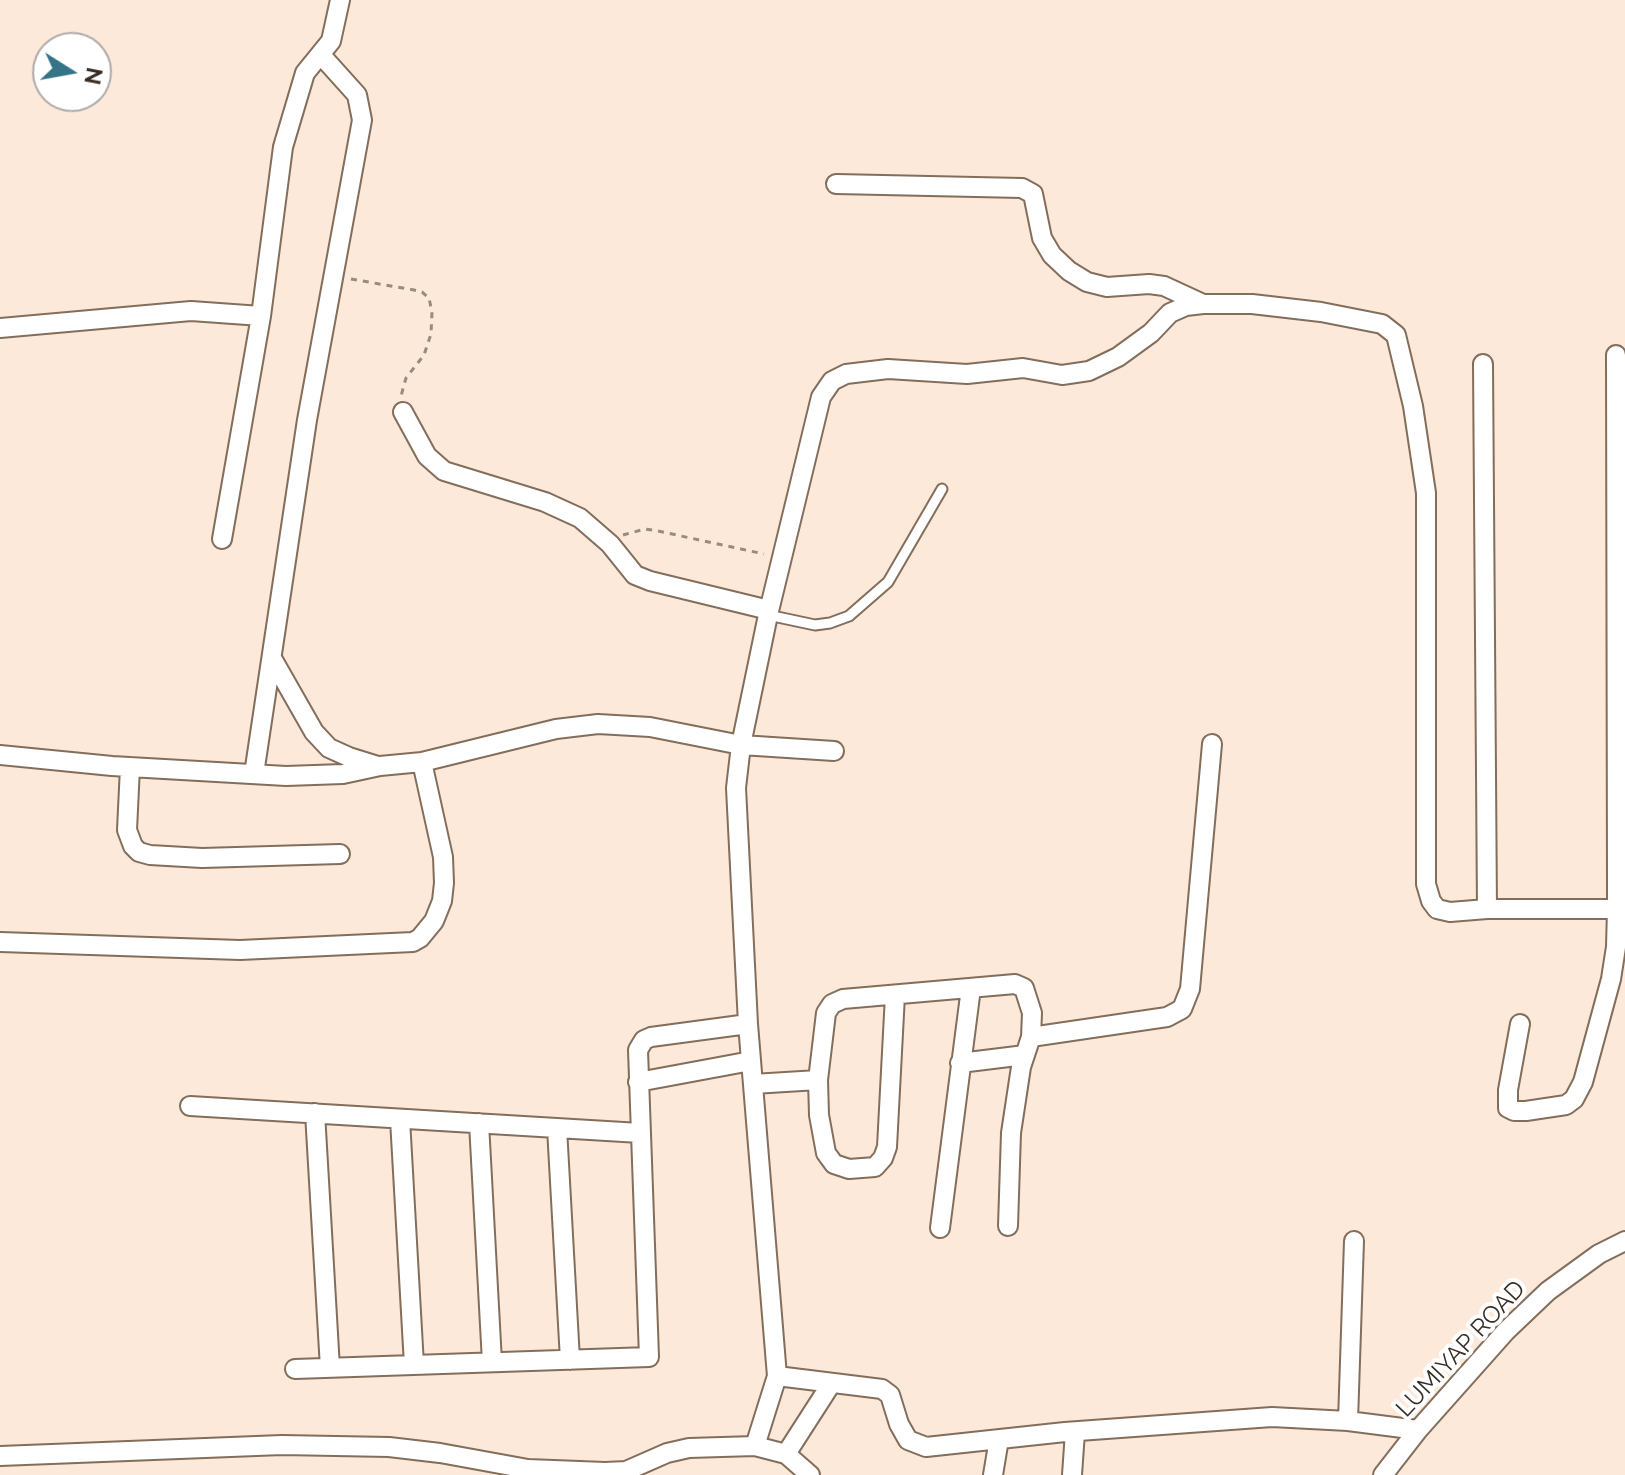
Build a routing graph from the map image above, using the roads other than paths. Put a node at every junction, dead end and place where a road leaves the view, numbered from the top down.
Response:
1 (340, 0) edge
2 (321, 55) junction
3 (836, 184) dead end
4 (1203, 304) junction
5 (261, 316) junction
6 (0, 328) edge
7 (1616, 355) dead end
8 (1483, 364) dead end
9 (403, 412) road end
10 (942, 489) dead end
11 (222, 539) dead end
12 (768, 613) junction
13 (273, 660) junction
14 (1212, 744) dead end
15 (741, 745) junction
16 (834, 751) dead end
17 (0, 755) edge
18 (422, 762) junction
19 (380, 766) junction
20 (130, 767) junction
21 (254, 774) junction
22 (340, 854) dead end
23 (1487, 909) junction
24 (1621, 909) edge
25 (0, 942) edge
26 (971, 988) junction
27 (895, 995) junction
28 (748, 1024) junction
29 (1520, 1024) dead end
30 (1028, 1046) junction
31 (751, 1061) junction
32 (960, 1063) junction
33 (818, 1080) junction
34 (638, 1082) junction
35 (753, 1084) junction
36 (190, 1106) dead end
37 (315, 1113) junction
38 (400, 1119) junction
39 (479, 1123) junction
40 (557, 1128) junction
41 (640, 1133) junction
42 (1008, 1226) dead end
43 (940, 1228) dead end
44 (1354, 1241) dead end
45 (1625, 1241) edge
46 (570, 1360) junction
47 (492, 1362) junction
48 (414, 1365) junction
49 (330, 1368) junction
50 (295, 1369) dead end
51 (777, 1376) junction
52 (831, 1384) junction
53 (1348, 1421) junction
54 (1418, 1430) junction
55 (1075, 1432) junction
56 (999, 1439) junction
57 (755, 1446) junction
58 (786, 1454) junction
59 (0, 1456) edge
60 (810, 1475) edge
61 (993, 1475) edge
62 (1072, 1475) edge
63 (1383, 1475) edge

1 - 2 street
2 - 5 street
2 - 13 street
3 - 4 street
4 - 12 street
4 - 23 street
5 - 6 street
5 - 11 street
7 - 24 street
8 - 23 street
9 - 12 street
10 - 12 lane
12 - 15 street
13 - 19 street
13 - 21 street
14 - 30 street
15 - 16 street
15 - 18 street
15 - 28 street
17 - 20 street
18 - 19 street
18 - 25 street
19 - 21 street
20 - 21 street
20 - 22 street
23 - 24 street
24 - 29 street
26 - 27 street
26 - 30 street
26 - 32 street
27 - 33 street
27 - 33 street
28 - 31 street
28 - 34 street
30 - 32 street
30 - 42 street
31 - 34 street
31 - 35 street
32 - 43 street
33 - 35 street
34 - 41 street
35 - 51 street
36 - 37 street
37 - 38 street
37 - 49 street
38 - 39 street
38 - 48 street
39 - 40 street
39 - 47 street
40 - 41 street
40 - 46 street
41 - 46 street
44 - 53 street
45 - 54 street, LUMIYAP ROAD
46 - 47 street
47 - 48 street
48 - 49 street
49 - 50 street
51 - 52 street
51 - 57 street
52 - 56 street
52 - 58 street
53 - 54 street
53 - 55 street
54 - 63 street, LUMIYAP ROAD
55 - 56 street
55 - 62 street
56 - 61 street
57 - 58 street
57 - 59 street
58 - 60 street

